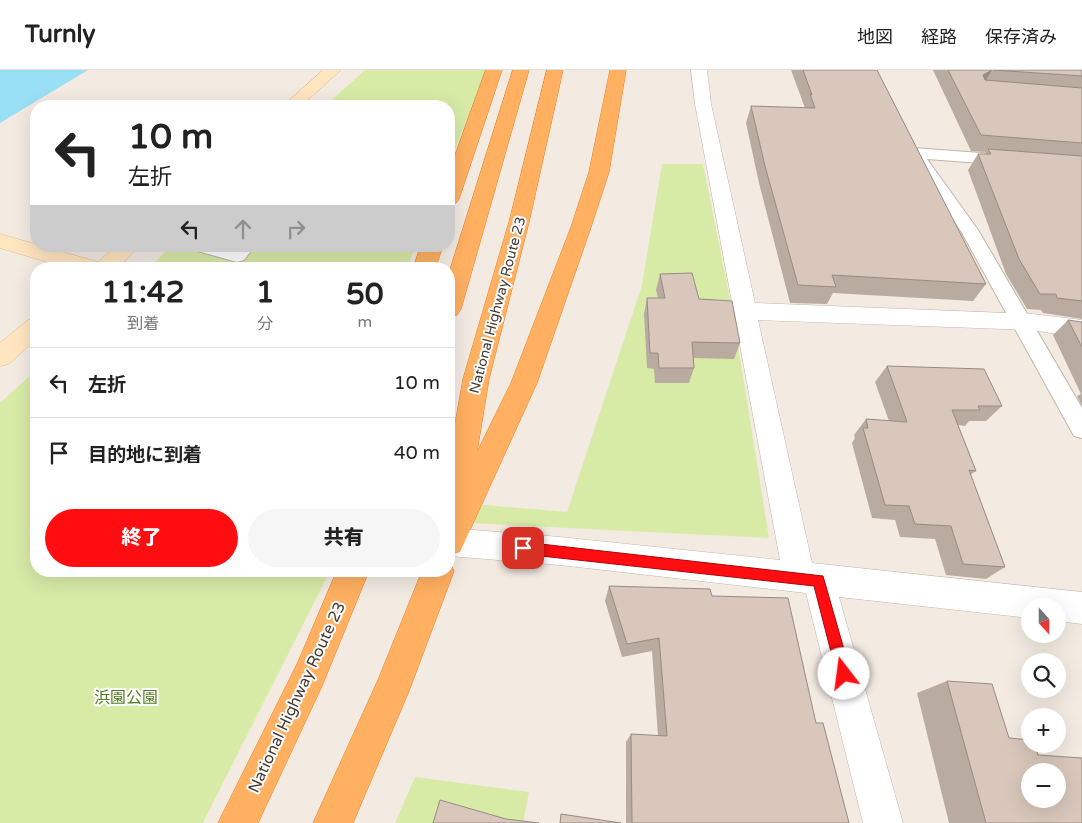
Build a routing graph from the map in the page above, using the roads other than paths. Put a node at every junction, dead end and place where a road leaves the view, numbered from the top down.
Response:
1 (333, 70) edge
2 (494, 70) edge
3 (521, 70) edge
4 (555, 70) edge
5 (618, 70) edge
6 (700, 70) edge
7 (298, 100) edge
8 (1023, 162) edge
9 (455, 182) edge
10 (0, 241) edge
11 (30, 250) edge
12 (38, 252) edge
13 (122, 252) edge
14 (223, 252) edge
15 (241, 252) edge
16 (73, 262) edge
17 (111, 262) edge
18 (455, 288) edge
19 (744, 311) junction
20 (1022, 322) junction
21 (1082, 329) edge
22 (30, 331) edge
23 (0, 357) edge
24 (1082, 429) edge
25 (455, 506) edge
26 (455, 529) edge
27 (455, 542) edge
28 (350, 577) edge
29 (436, 577) edge
30 (809, 579) junction
31 (1082, 608) edge
32 (238, 823) edge
33 (333, 823) edge
34 (883, 823) edge

1 - 7 street
2 - 9 highway
3 - 18 highway
4 - 25 highway, National Highway Route 23
5 - 26 highway
6 - 19 street
8 - 20 lane
10 - 11 street
12 - 16 street
13 - 17 street
14 - 15 lane
19 - 20 street
19 - 30 street
20 - 21 street
20 - 24 lane
22 - 23 street
27 - 30 street
28 - 32 highway, National Highway Route 23
29 - 33 highway
30 - 31 street
30 - 34 street

